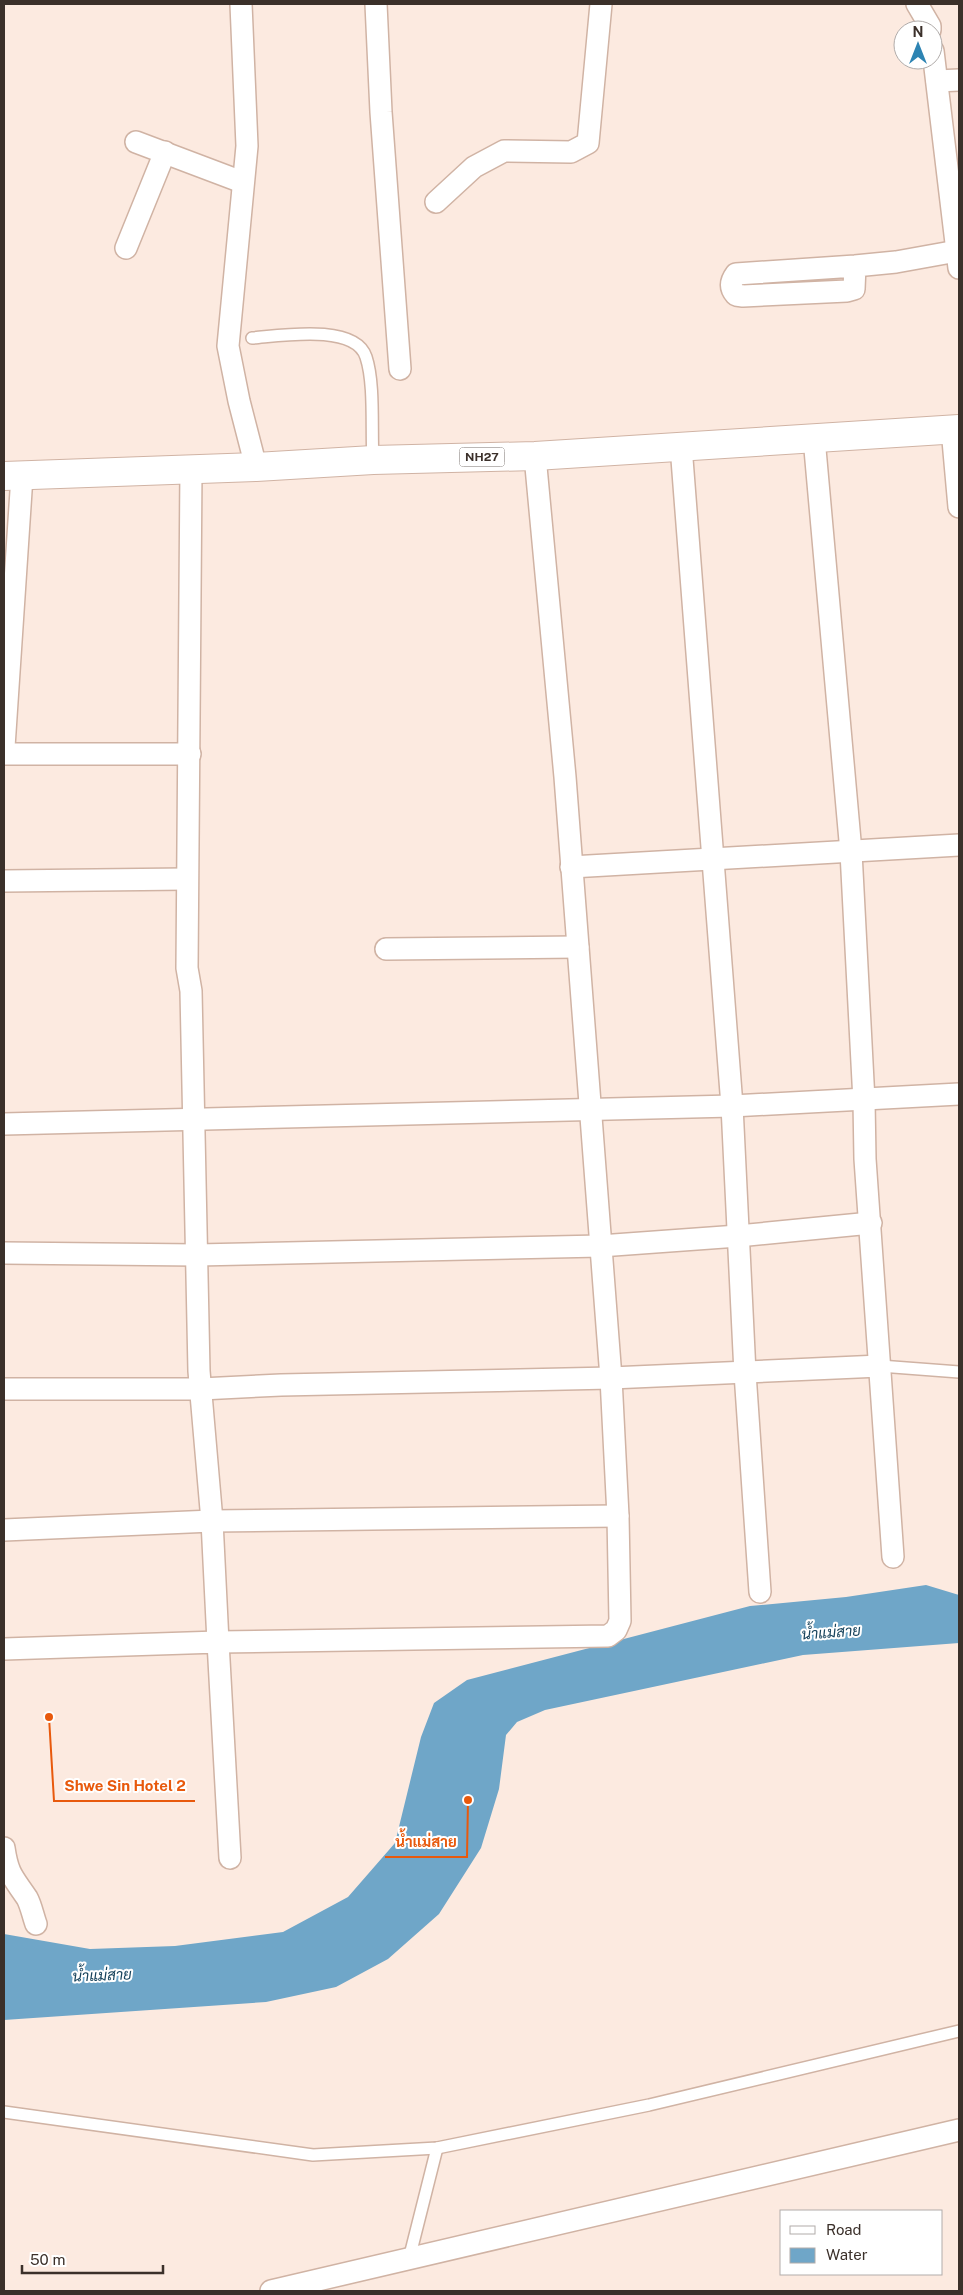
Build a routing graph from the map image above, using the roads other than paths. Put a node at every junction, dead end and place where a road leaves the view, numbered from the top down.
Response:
1 (241, 4) edge
2 (376, 4) edge
3 (602, 4) edge
4 (916, 4) edge
5 (925, 20) edge
6 (936, 70) edge
7 (959, 80) edge
8 (937, 81) junction
9 (136, 142) dead end
10 (165, 152) junction
11 (242, 182) junction
12 (436, 202) dead end
13 (126, 248) dead end
14 (958, 259) edge
15 (855, 266) junction
16 (252, 338) dead end
17 (400, 369) dead end
18 (956, 429) edge
19 (814, 438) junction
20 (681, 446) junction
21 (535, 456) junction
22 (372, 460) junction
23 (256, 467) junction
24 (192, 469) junction
25 (13, 476) edge
26 (959, 507) edge
27 (4, 748) edge
28 (4, 754) edge
29 (190, 754) junction
30 (959, 845) edge
31 (851, 852) junction
32 (712, 860) junction
33 (571, 867) junction
34 (187, 879) junction
35 (4, 881) edge
36 (578, 947) junction
37 (386, 949) dead end
38 (959, 1094) edge
39 (864, 1100) junction
40 (732, 1106) junction
41 (591, 1108) junction
42 (193, 1119) junction
43 (4, 1124) edge
44 (871, 1223) junction
45 (738, 1236) junction
46 (600, 1246) junction
47 (4, 1254) edge
48 (197, 1255) junction
49 (880, 1366) junction
50 (959, 1372) edge
51 (745, 1373) junction
52 (611, 1378) junction
53 (4, 1389) edge
54 (201, 1389) junction
55 (618, 1516) junction
56 (212, 1522) junction
57 (4, 1530) edge
58 (893, 1557) dead end
59 (760, 1592) dead end
60 (218, 1642) junction
61 (4, 1649) edge
62 (4, 1848) edge
63 (230, 1858) dead end
64 (36, 1924) dead end
65 (959, 2031) edge
66 (4, 2112) edge
67 (959, 2130) edge
68 (437, 2148) junction
69 (409, 2259) junction
70 (271, 2291) edge

1 - 11 street
2 - 17 street
3 - 12 street
4 - 5 street
6 - 8 street
7 - 8 street
8 - 14 street
9 - 10 street
10 - 11 street
10 - 13 street
11 - 23 street
14 - 15 street
15 - 15 street
16 - 22 lane
18 - 19 main road, NH27
18 - 26 street
19 - 20 main road, NH27
19 - 31 street
20 - 21 main road, NH27
20 - 32 street
21 - 22 main road, NH27
21 - 33 street
22 - 23 main road, NH27
23 - 24 main road, NH27
24 - 25 main road, NH27
24 - 29 street
25 - 27 street
28 - 29 street
29 - 34 street
30 - 31 street
31 - 32 street
31 - 39 street
32 - 33 street
32 - 40 street
33 - 36 street
34 - 35 street
34 - 42 street
36 - 37 street
36 - 41 street
38 - 39 street
39 - 40 street
39 - 44 street
40 - 41 street
40 - 45 street
41 - 42 street
41 - 46 street
42 - 43 street
42 - 48 street
44 - 45 street
44 - 49 street
45 - 46 street
45 - 51 street
46 - 48 street
46 - 52 street
47 - 48 street
48 - 54 street
49 - 50 lane
49 - 51 street
49 - 58 street
51 - 52 street
51 - 59 street
52 - 54 street
52 - 55 street
53 - 54 street
54 - 56 street
55 - 56 street
55 - 60 street
56 - 57 street
56 - 60 street
60 - 61 street
60 - 63 street
62 - 64 street
65 - 68 lane
66 - 68 lane
67 - 69 street
68 - 69 lane
69 - 70 street

